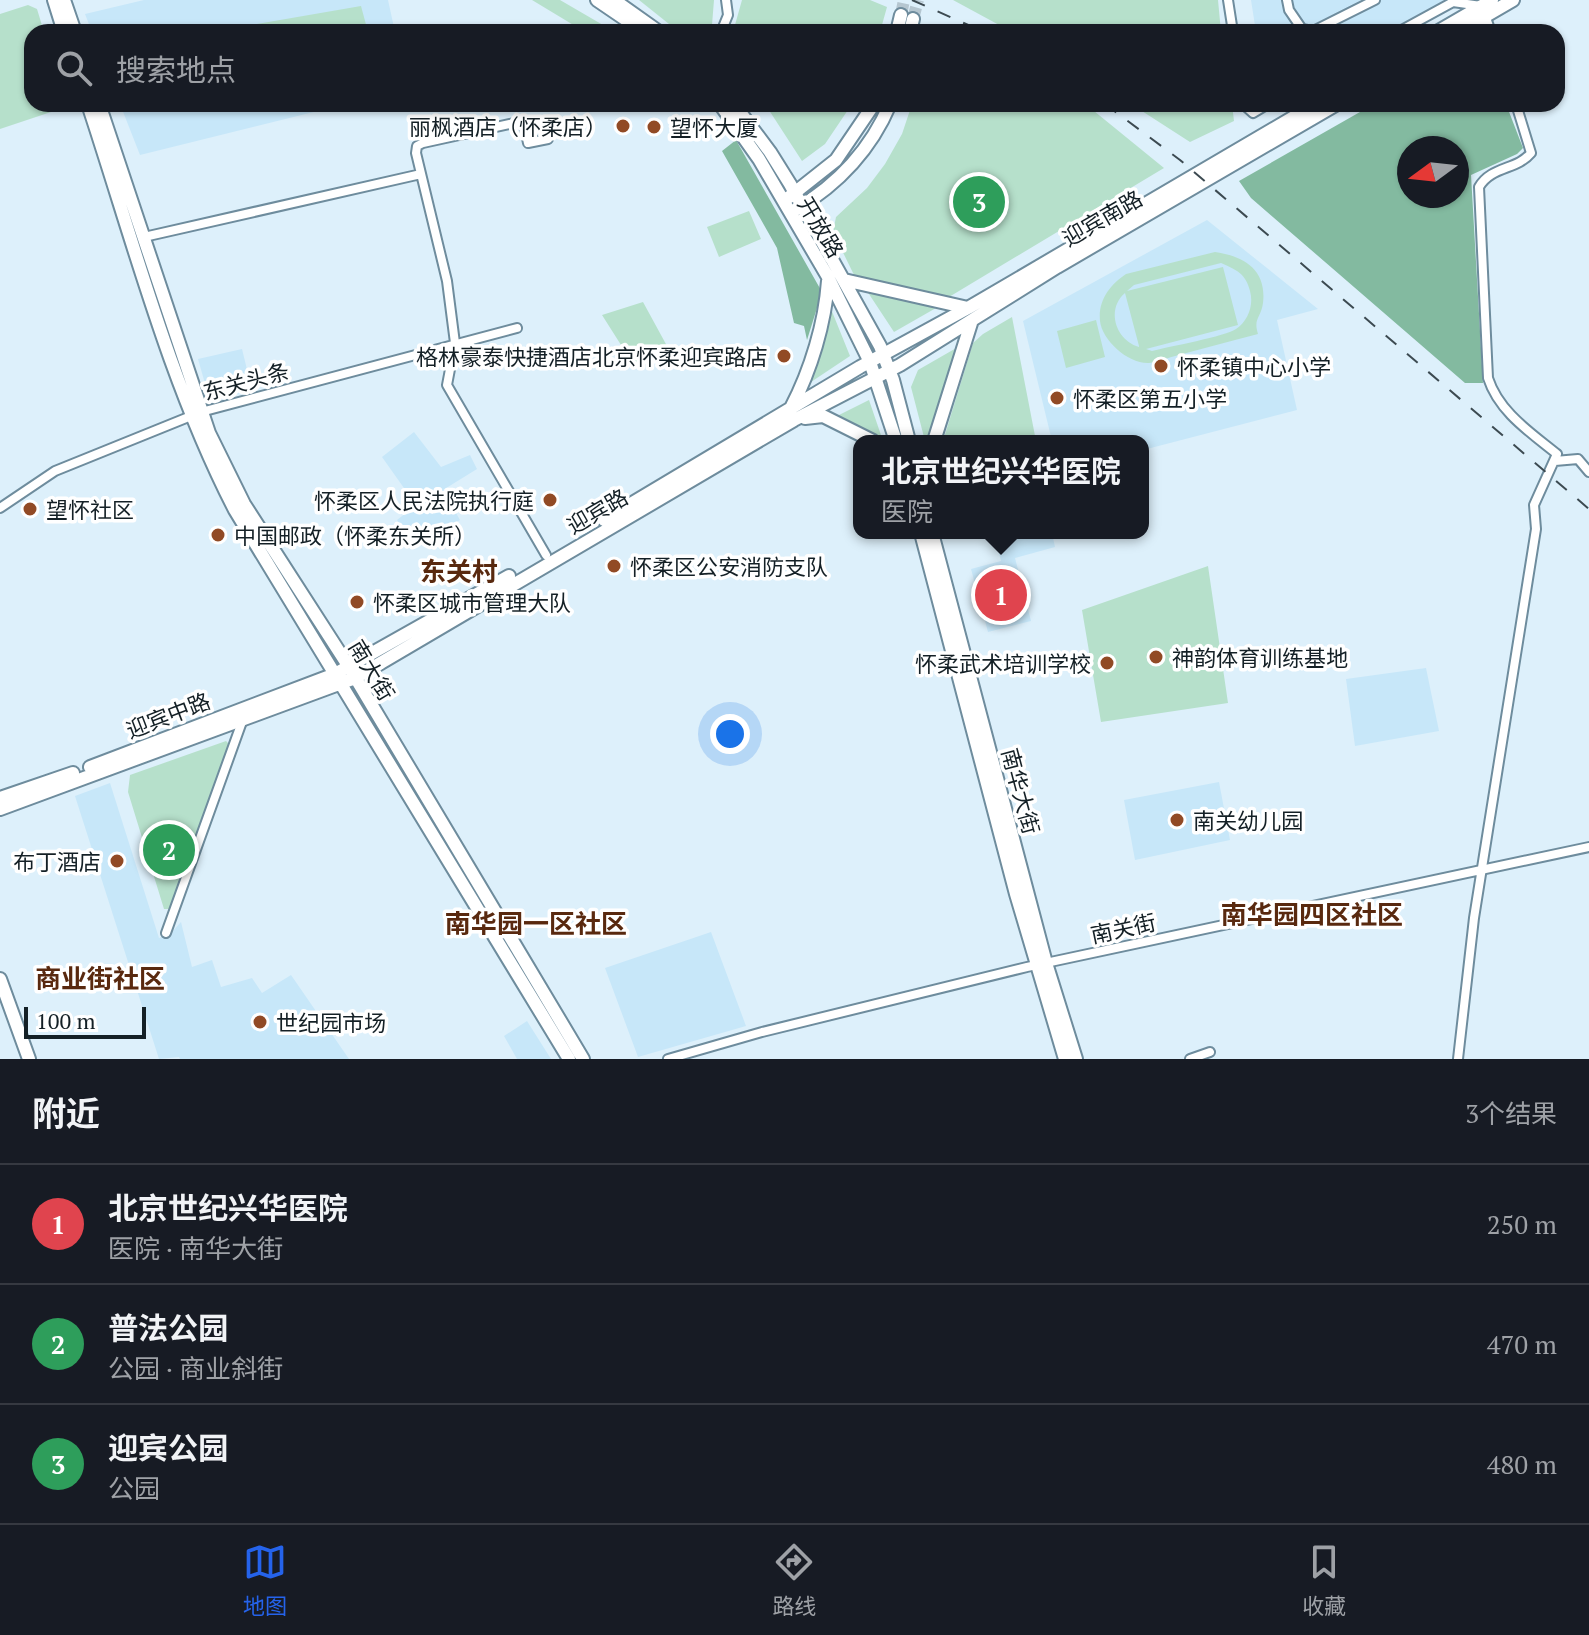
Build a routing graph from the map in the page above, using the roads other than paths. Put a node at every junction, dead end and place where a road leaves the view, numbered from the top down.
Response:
1 (54, 0) edge
2 (64, 0) edge
3 (597, 0) edge
4 (614, 0) edge
5 (726, 0) edge
6 (1228, 0) edge
7 (1287, 0) edge
8 (1375, 0) edge
9 (1513, 0) edge
10 (1485, 5) edge
11 (62, 24) edge
12 (72, 24) edge
13 (632, 24) edge
14 (648, 24) edge
15 (724, 24) edge
16 (1232, 24) edge
17 (1299, 24) edge
18 (1327, 24) edge
19 (1413, 24) edge
20 (1451, 24) edge
21 (1466, 24) edge
22 (91, 112) edge
23 (102, 112) edge
24 (726, 112) edge
25 (740, 112) edge
26 (869, 112) edge
27 (887, 112) edge
28 (1303, 112) edge
29 (1323, 112) edge
30 (1518, 112) edge
31 (548, 139) dead end
32 (421, 174) junction
33 (791, 204) junction
34 (144, 237) junction
35 (828, 277) junction
36 (844, 280) junction
37 (970, 314) junction
38 (517, 328) dead end
39 (455, 343) junction
40 (884, 355) junction
41 (870, 362) junction
42 (890, 370) junction
43 (876, 377) junction
44 (196, 414) junction
45 (791, 416) junction
46 (861, 435) edge
47 (894, 435) edge
48 (907, 435) edge
49 (936, 435) edge
50 (1555, 461) junction
51 (1589, 472) edge
52 (0, 508) edge
53 (923, 539) edge
54 (934, 539) edge
55 (546, 555) junction
56 (352, 673) junction
57 (338, 679) junction
58 (243, 719) junction
59 (0, 798) edge
60 (0, 809) edge
61 (1589, 847) edge
62 (1483, 869) junction
63 (166, 933) dead end
64 (1041, 964) junction
65 (0, 979) edge
66 (0, 997) edge
67 (1210, 1052) dead end
68 (22, 1059) edge
69 (29, 1059) edge
70 (569, 1059) edge
71 (583, 1059) edge
72 (668, 1059) edge
73 (1065, 1059) edge
74 (1076, 1059) edge
75 (1190, 1059) edge
76 (1458, 1059) edge

1 - 11 main road
2 - 12 main road
3 - 13 main road
4 - 14 main road
5 - 15 street
6 - 16 street
7 - 17 street
8 - 18 street
9 - 10 main road
10 - 19 street
10 - 20 main road
10 - 21 main road
22 - 44 main road, 南大街
23 - 34 main road, 南大街
24 - 33 main road, 开放路
25 - 33 main road, 开放路
26 - 33 main road
27 - 33 main road
28 - 37 main road, 迎宾南路
29 - 37 main road, 迎宾南路
30 - 50 street
31 - 32 street
32 - 34 street
32 - 39 street
33 - 35 main road, 开放路
33 - 36 main road, 开放路
34 - 44 main road, 南大街
35 - 41 main road, 开放路
35 - 45 main road
36 - 37 main road
36 - 40 main road, 开放路
37 - 40 main road, 迎宾南路
37 - 42 main road, 迎宾南路
37 - 49 main road
38 - 39 street, 东关头条
39 - 44 street, 东关头条
39 - 55 street
40 - 41 main road, 迎宾南路
40 - 42 main road, 开放路
41 - 43 main road, 开放路
41 - 45 main road, 迎宾路
42 - 43 main road
42 - 48 main road
43 - 45 main road, 迎宾路
43 - 47 main road
44 - 52 street, 东关头条
44 - 56 main road, 南大街
44 - 57 main road, 南大街
45 - 46 main road
45 - 55 main road, 迎宾路
45 - 56 main road, 迎宾路
50 - 51 street
50 - 62 street
53 - 64 main road, 南华大街
54 - 64 main road, 南华大街
55 - 56 main road, 迎宾路
56 - 57 main road, 迎宾中路
56 - 71 main road, 南大街
57 - 58 main road, 迎宾中路
57 - 59 main road, 迎宾中路
57 - 70 main road, 南大街
58 - 60 main road, 迎宾中路
58 - 63 street
61 - 62 street, 南关街
62 - 64 street, 南关街
62 - 76 street
64 - 72 street, 南关街
64 - 73 main road, 南华大街
64 - 74 main road, 南华大街
65 - 69 main road
66 - 68 main road
67 - 75 street

